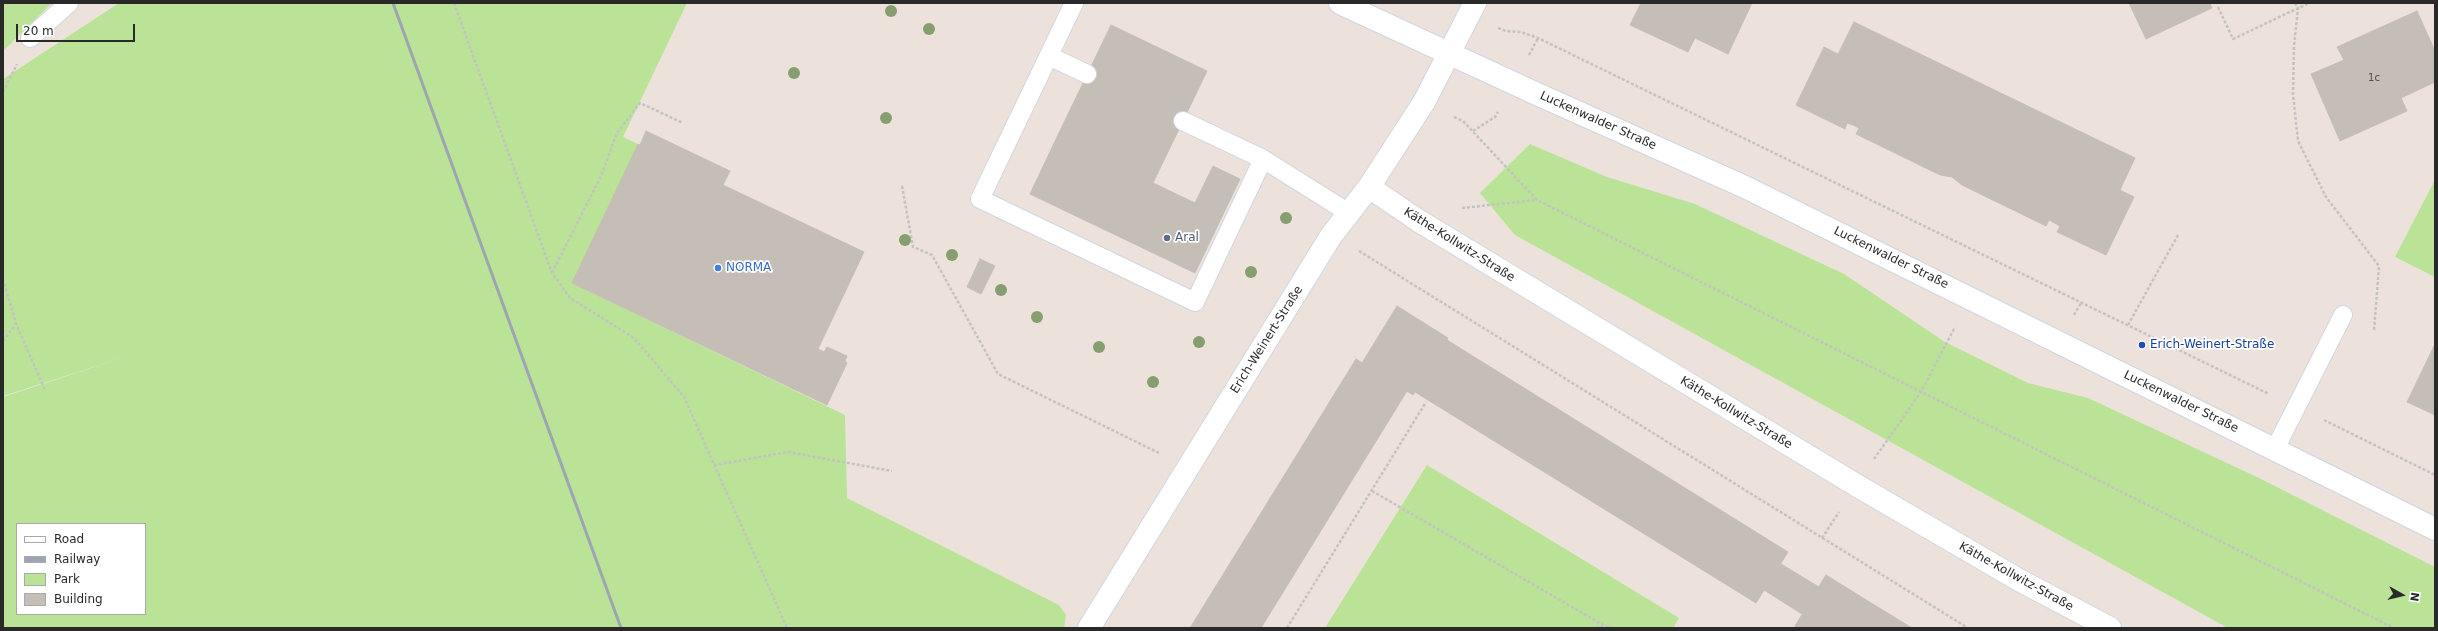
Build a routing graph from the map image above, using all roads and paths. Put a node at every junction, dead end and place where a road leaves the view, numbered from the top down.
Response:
1 (69, 3) edge
2 (454, 3) edge
3 (1074, 3) edge
4 (1340, 3) edge
5 (1475, 3) edge
6 (2295, 3) edge
7 (2309, 3) edge
8 (2218, 7) dead end
9 (2298, 8) junction
10 (1506, 31) dead end
11 (30, 38) dead end
12 (1448, 54) junction
13 (1048, 56) junction
14 (1087, 74) dead end
15 (1183, 121) dead end
16 (1463, 122) dead end
17 (683, 123) dead end
18 (1263, 160) junction
19 (902, 186) dead end
20 (1369, 187) junction
21 (1537, 200) junction
22 (1348, 213) junction
23 (1419, 221) junction
24 (2178, 236) dead end
25 (1352, 247) dead end
26 (552, 274) junction
27 (3, 279) edge
28 (1970, 297) junction
29 (2343, 315) dead end
30 (16, 324) junction
31 (2128, 325) junction
32 (2374, 331) dead end
33 (3, 340) edge
34 (45, 390) dead end
35 (1921, 392) junction
36 (1426, 402) dead end
37 (2296, 406) junction
38 (2275, 449) junction
39 (714, 465) junction
40 (1187, 469) junction
41 (892, 471) dead end
42 (2435, 475) edge
43 (1856, 485) junction
44 (1372, 491) junction
45 (2435, 529) edge
46 (1822, 538) junction
47 (1605, 626) junction
48 (787, 628) edge
49 (1089, 628) edge
50 (1287, 628) edge
51 (1591, 628) edge
52 (1613, 628) edge
53 (1968, 628) edge
54 (2110, 628) edge
55 (2394, 628) edge

1 - 11 lane
2 - 26 path
3 - 13 lane
4 - 12 street, Luckenwalder Straße
5 - 12 street, Erich-Weinert-Straße
6 - 9 path
7 - 9 path
8 - 9 path
9 - 32 path
10 - 31 path
12 - 20 street, Erich-Weinert-Straße
12 - 28 street, Luckenwalder Straße
13 - 14 lane
13 - 18 lane
15 - 18 lane
16 - 21 path
17 - 26 path
18 - 22 lane
19 - 40 path
20 - 22 street, Erich-Weinert-Straße
20 - 23 street, Käthe-Kollwitz-Straße
21 - 23 path
21 - 35 path
22 - 40 street, Erich-Weinert-Straße
23 - 43 street, Käthe-Kollwitz-Straße
24 - 31 path
25 - 46 path
26 - 39 path
27 - 30 path
28 - 35 path
28 - 38 street, Luckenwalder Straße
29 - 37 lane
30 - 33 path
30 - 34 path
31 - 37 path
35 - 43 path
35 - 55 path
36 - 44 path
37 - 38 lane
37 - 42 path
38 - 45 street, Luckenwalder Straße
39 - 41 path
39 - 48 path
40 - 49 street, Erich-Weinert-Straße
43 - 46 path
43 - 54 street, Käthe-Kollwitz-Straße
44 - 47 path
44 - 50 path
46 - 53 path
47 - 51 path
47 - 52 path

